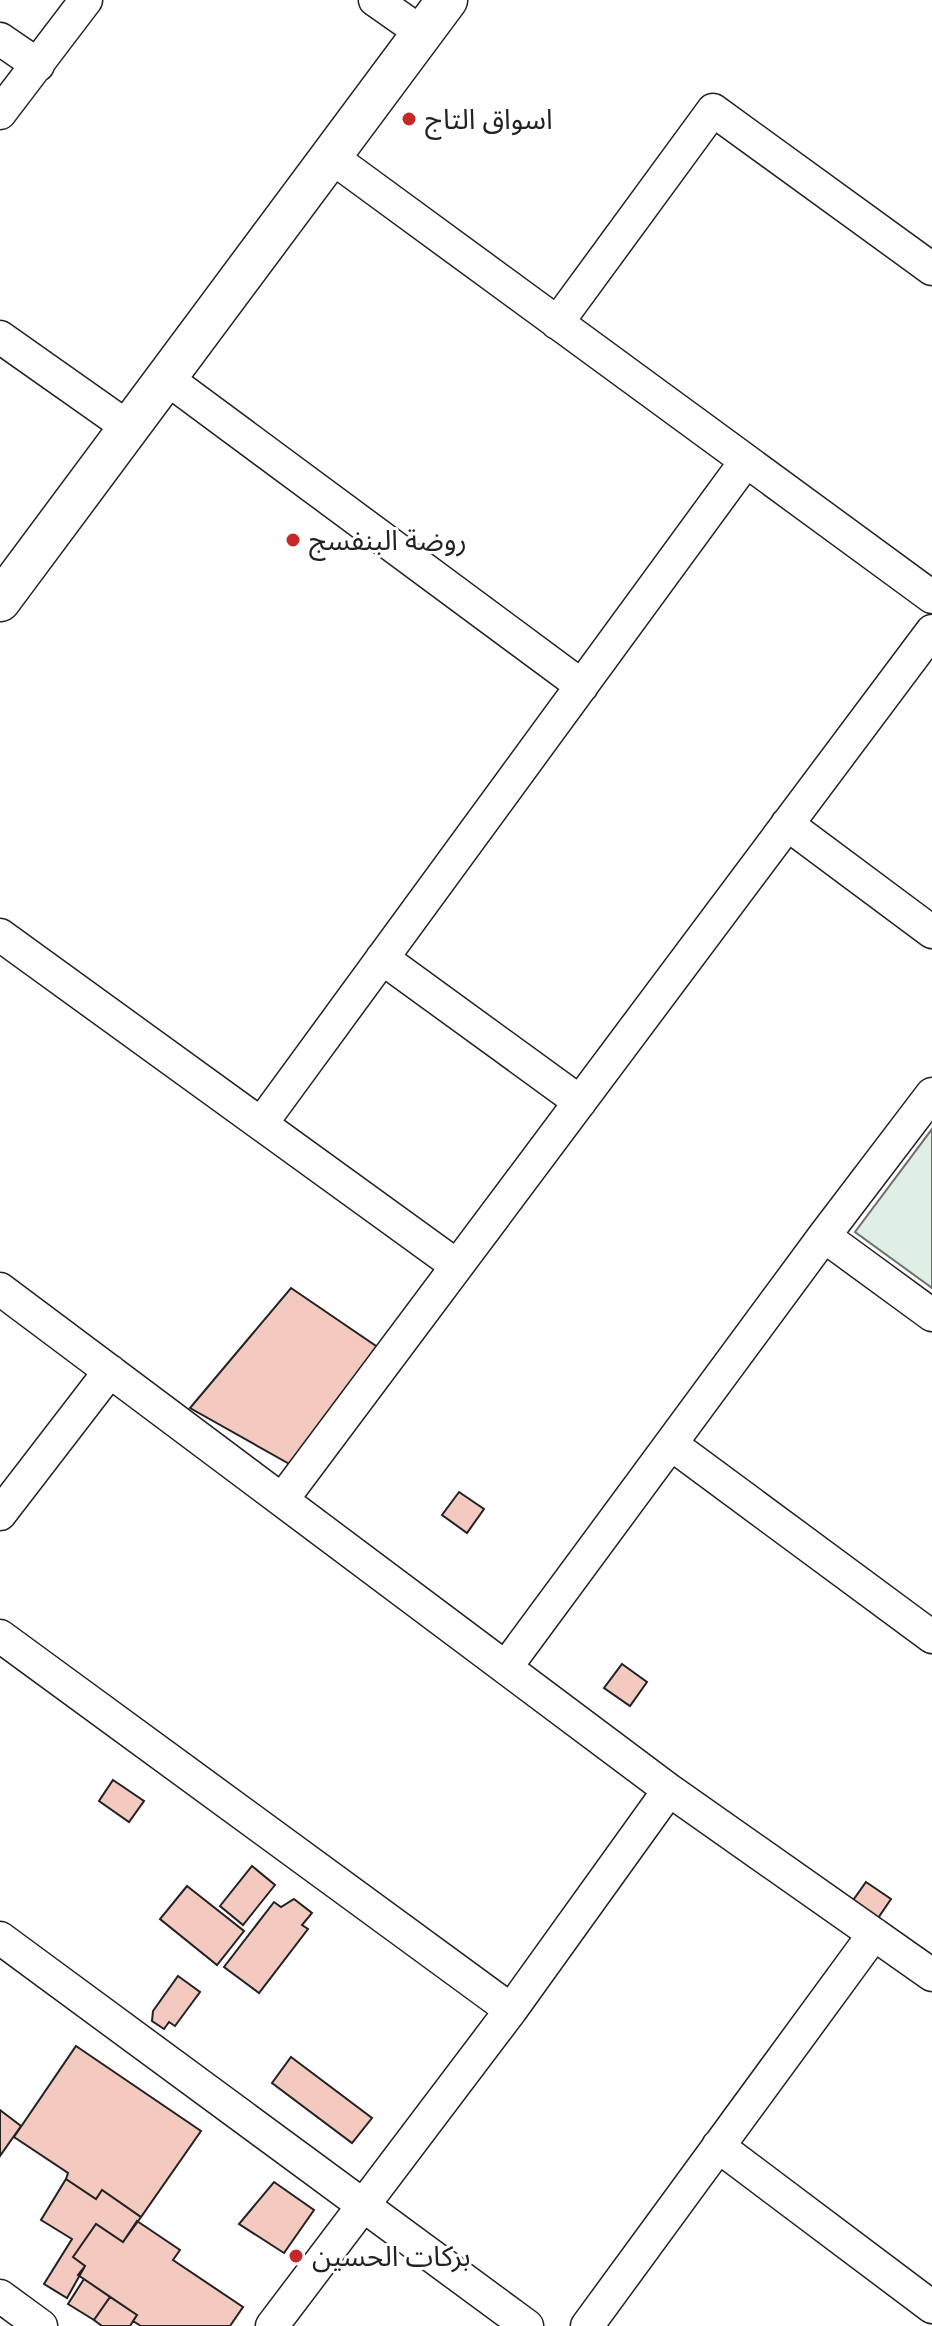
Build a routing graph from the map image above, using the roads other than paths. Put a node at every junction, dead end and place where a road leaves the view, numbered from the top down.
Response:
1 (86, 0) edge
2 (375, 0) edge
3 (447, 0) edge
4 (422, 33) junction
5 (0, 39) edge
6 (38, 65) junction
7 (0, 113) edge
8 (330, 156) junction
9 (932, 269) edge
10 (557, 323) junction
11 (0, 337) edge
12 (166, 378) junction
13 (129, 428) junction
14 (746, 461) junction
15 (932, 597) edge
16 (0, 601) edge
17 (932, 631) edge
18 (582, 686) junction
19 (787, 824) junction
20 (932, 932) edge
21 (0, 935) edge
22 (382, 958) junction
23 (932, 1094) edge
24 (580, 1102) junction
25 (261, 1124) junction
26 (824, 1236) junction
27 (457, 1266) junction
28 (0, 1289) edge
29 (932, 1315) edge
30 (110, 1371) junction
31 (671, 1444) junction
32 (282, 1500) junction
33 (0, 1514) edge
34 (0, 1636) edge
35 (932, 1637) edge
36 (506, 1667) junction
37 (669, 1790) junction
38 (874, 1934) junction
39 (0, 1938) edge
40 (932, 1975) edge
41 (511, 2010) junction
42 (718, 2146) junction
43 (364, 2207) junction
44 (0, 2296) edge
45 (932, 2307) edge
46 (41, 2326) edge
47 (272, 2326) edge
48 (527, 2326) edge
49 (587, 2326) edge

1 - 6 street
2 - 4 street
3 - 4 street
4 - 8 street
5 - 6 street
6 - 7 street
8 - 10 street
8 - 12 street
9 - 10 street
10 - 14 street
11 - 13 street
12 - 13 street
12 - 18 street
13 - 16 street
14 - 15 street
14 - 18 street
17 - 19 street
18 - 22 street
19 - 20 street
19 - 24 street
21 - 25 street
22 - 24 street
22 - 25 street
23 - 26 street
24 - 27 street
25 - 27 street
26 - 29 street
26 - 31 street
27 - 32 street
28 - 30 street
30 - 32 street
30 - 33 street
31 - 35 street
31 - 36 street
32 - 36 street
34 - 41 street
36 - 37 street
37 - 38 street
37 - 41 street
38 - 40 street
38 - 42 street
39 - 43 street
41 - 43 street
42 - 45 street
42 - 49 street
43 - 47 street
43 - 48 street
44 - 46 street

